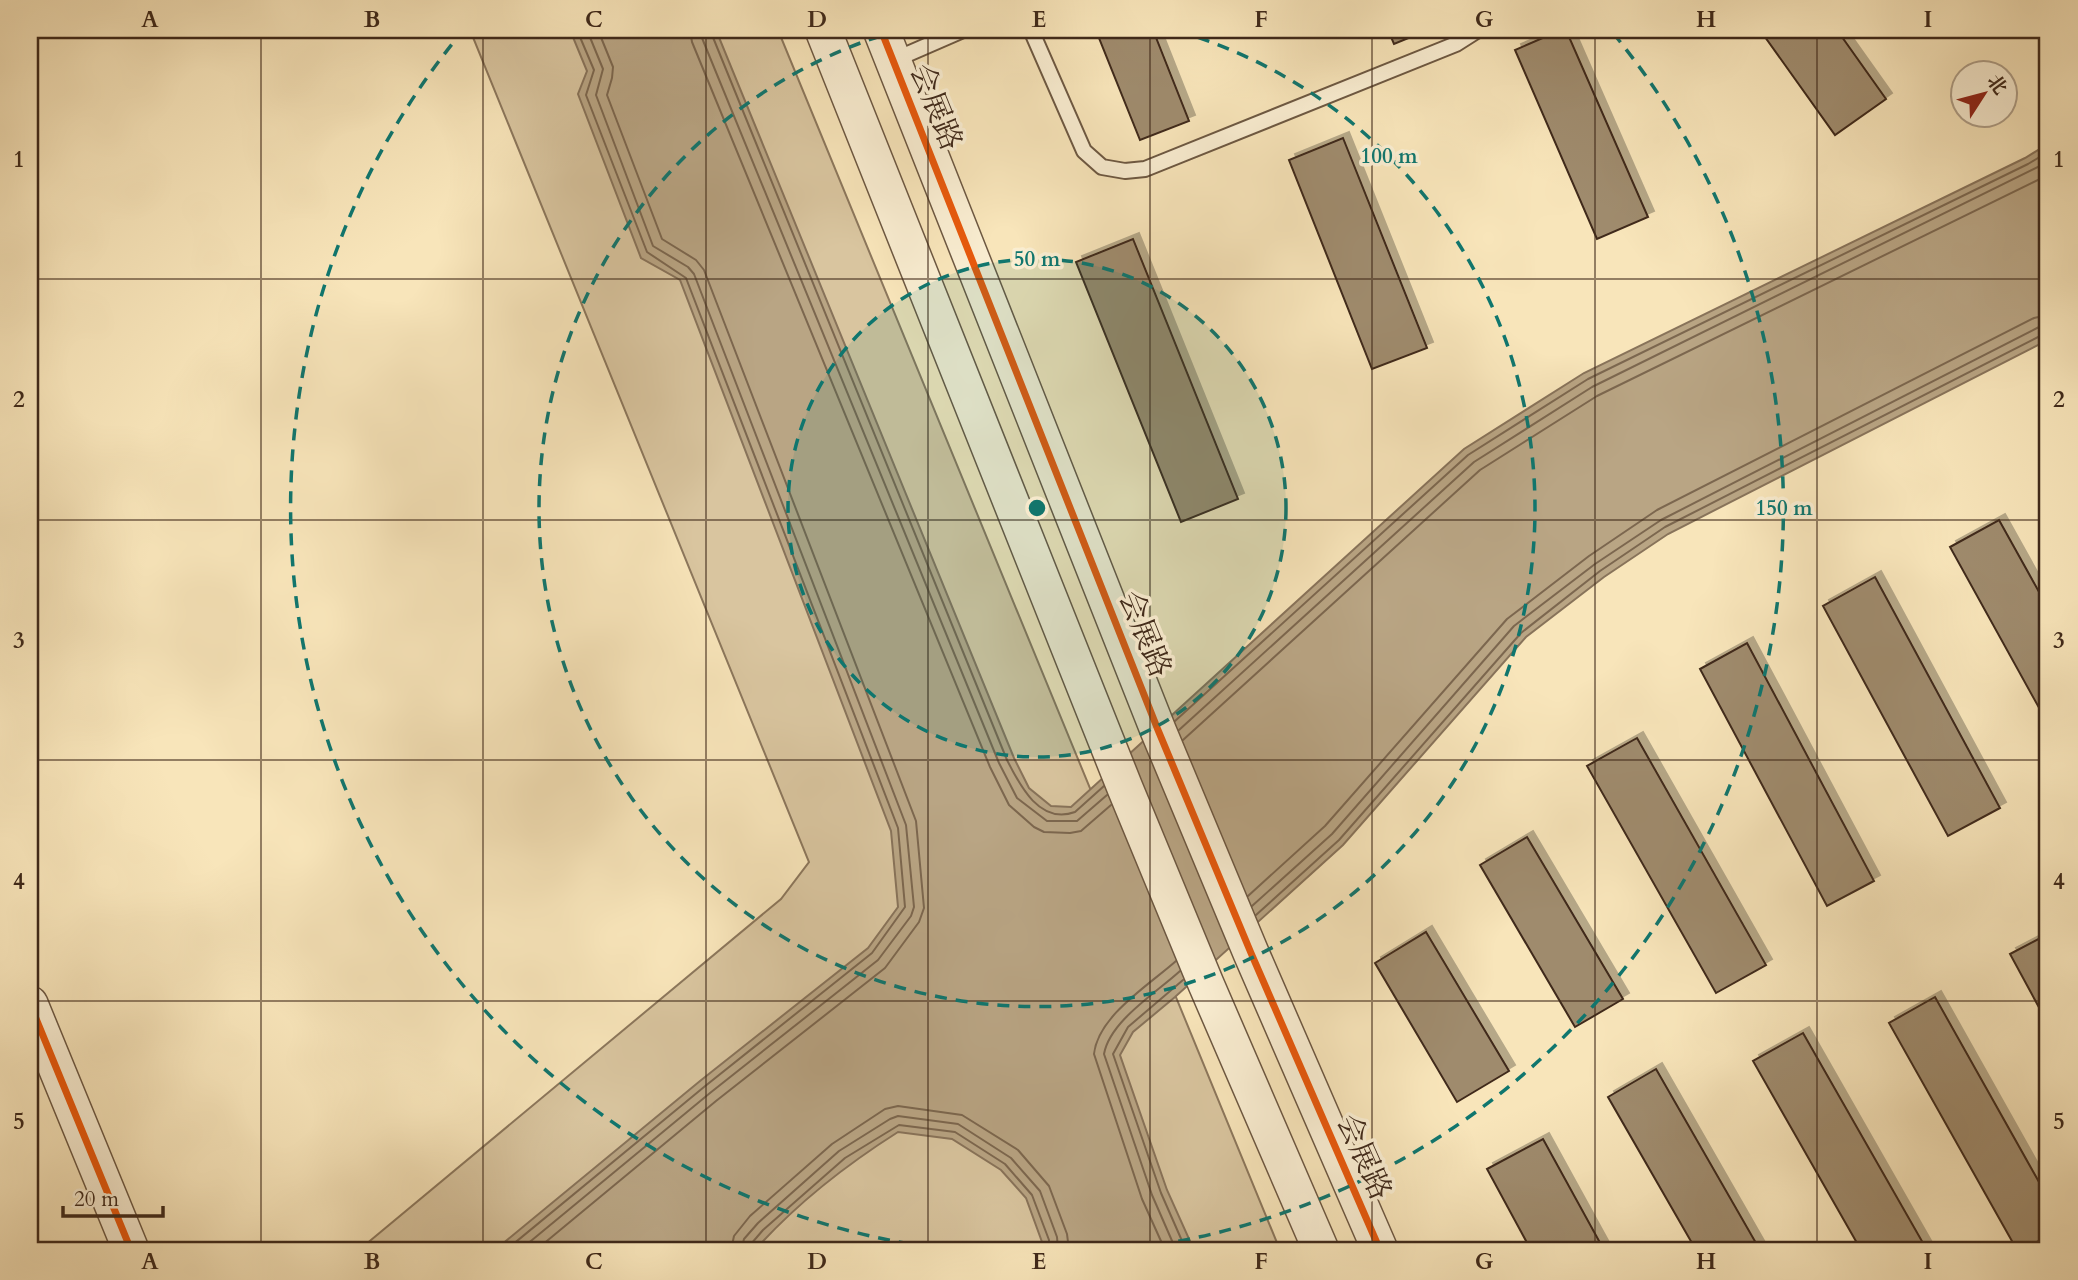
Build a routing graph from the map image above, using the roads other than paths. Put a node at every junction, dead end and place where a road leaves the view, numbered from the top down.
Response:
1 (823, 30) edge
2 (963, 30) edge
3 (1031, 30) edge
4 (1478, 30) edge
5 (887, 45) edge
6 (30, 1004) edge
7 (131, 1250) edge
8 (1321, 1250) edge
9 (1380, 1250) edge

1 - 8 street
2 - 5 lane
3 - 4 lane
5 - 9 street, 会展路
6 - 7 street

